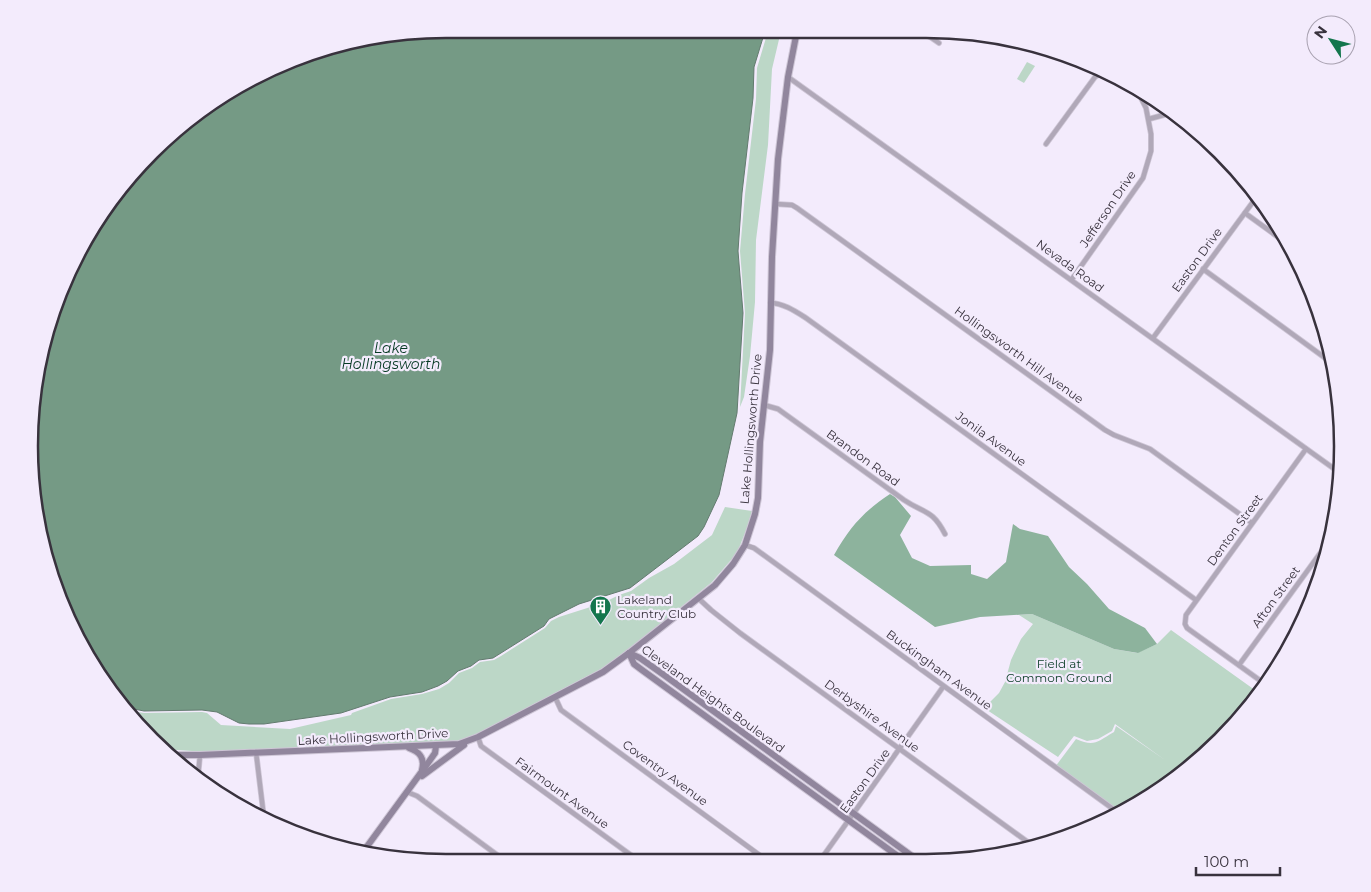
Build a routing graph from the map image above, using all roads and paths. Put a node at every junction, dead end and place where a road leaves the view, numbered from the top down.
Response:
1 (796, 38) edge
2 (932, 38) edge
3 (939, 43) dead end
4 (1097, 76) edge
5 (788, 77) junction
6 (1142, 100) edge
7 (1164, 115) edge
8 (1149, 119) junction
9 (1046, 144) dead end
10 (1253, 202) edge
11 (776, 204) junction
12 (1245, 213) junction
13 (1274, 234) edge
14 (1203, 268) junction
15 (1072, 279) junction
16 (770, 303) junction
17 (1153, 338) junction
18 (1324, 357) edge
19 (764, 405) junction
20 (1306, 449) junction
21 (1333, 468) edge
22 (1252, 523) junction
23 (945, 534) dead end
24 (744, 545) junction
25 (1319, 555) edge
26 (698, 598) junction
27 (1196, 600) junction
28 (629, 653) junction
29 (1239, 665) junction
30 (1260, 680) edge
31 (943, 687) junction
32 (554, 697) junction
33 (741, 732) junction
34 (477, 737) junction
35 (737, 738) junction
36 (436, 746) junction
37 (408, 747) junction
38 (900, 750) junction
39 (256, 752) junction
40 (180, 755) edge
41 (200, 756) junction
42 (198, 771) edge
43 (422, 771) junction
44 (416, 779) junction
45 (407, 792) junction
46 (1112, 809) edge
47 (263, 811) edge
48 (853, 814) junction
49 (849, 820) junction
50 (1027, 842) edge
51 (367, 847) edge
52 (496, 854) edge
53 (629, 854) edge
54 (758, 854) edge
55 (825, 854) edge
56 (895, 854) edge
57 (909, 854) edge

1 - 5 street, Lake Hollingsworth Drive
2 - 3 street
4 - 9 street
5 - 11 street, Lake Hollingsworth Drive
5 - 15 street, Nevada Road
6 - 8 street, Jefferson Drive
7 - 8 street
8 - 15 street, Jefferson Drive
10 - 12 street, Easton Drive
11 - 16 street, Lake Hollingsworth Drive
11 - 22 street, Hollingsworth Hill Avenue
12 - 13 street
12 - 14 street, Easton Drive
14 - 17 street, Easton Drive
14 - 18 street
15 - 17 street, Nevada Road
16 - 19 street, Lake Hollingsworth Drive
16 - 27 street, Jonila Avenue
17 - 20 street, Nevada Road
19 - 23 street, Brandon Road
19 - 24 street, Lake Hollingsworth Drive
20 - 21 street, Nevada Road
20 - 22 street, Denton Street
22 - 27 street, Denton Street
24 - 26 street, Lake Hollingsworth Drive
24 - 31 street, Buckingham Avenue
25 - 29 street, Afton Street
26 - 28 street, Lake Hollingsworth Drive
26 - 38 street, Derbyshire Avenue
27 - 29 street, Denton Street
28 - 32 street, Lake Hollingsworth Drive
28 - 33 street, Cleveland Heights Boulevard
28 - 35 street, Cleveland Heights Boulevard
29 - 30 street
31 - 38 street, Easton Drive
31 - 46 street, Buckingham Avenue
32 - 34 street, Lake Hollingsworth Drive
32 - 54 street, Coventry Avenue
33 - 35 street
33 - 48 street, Cleveland Heights Boulevard
34 - 36 street, Lake Hollingsworth Drive
34 - 44 street
34 - 53 street, Fairmount Avenue
35 - 49 street, Cleveland Heights Boulevard
36 - 37 street, Lake Hollingsworth Drive
36 - 43 street
37 - 39 street, Lake Hollingsworth Drive
37 - 43 street
38 - 48 street, Easton Drive
38 - 50 street, Derbyshire Avenue
39 - 41 street, Lake Hollingsworth Drive
39 - 47 street
40 - 41 street, Lake Hollingsworth Drive
41 - 42 street
43 - 44 street
44 - 45 street
45 - 51 street
45 - 52 street
48 - 49 street, Easton Drive
48 - 57 street, Cleveland Heights Boulevard
49 - 55 street, Easton Drive
49 - 56 street, Cleveland Heights Boulevard

